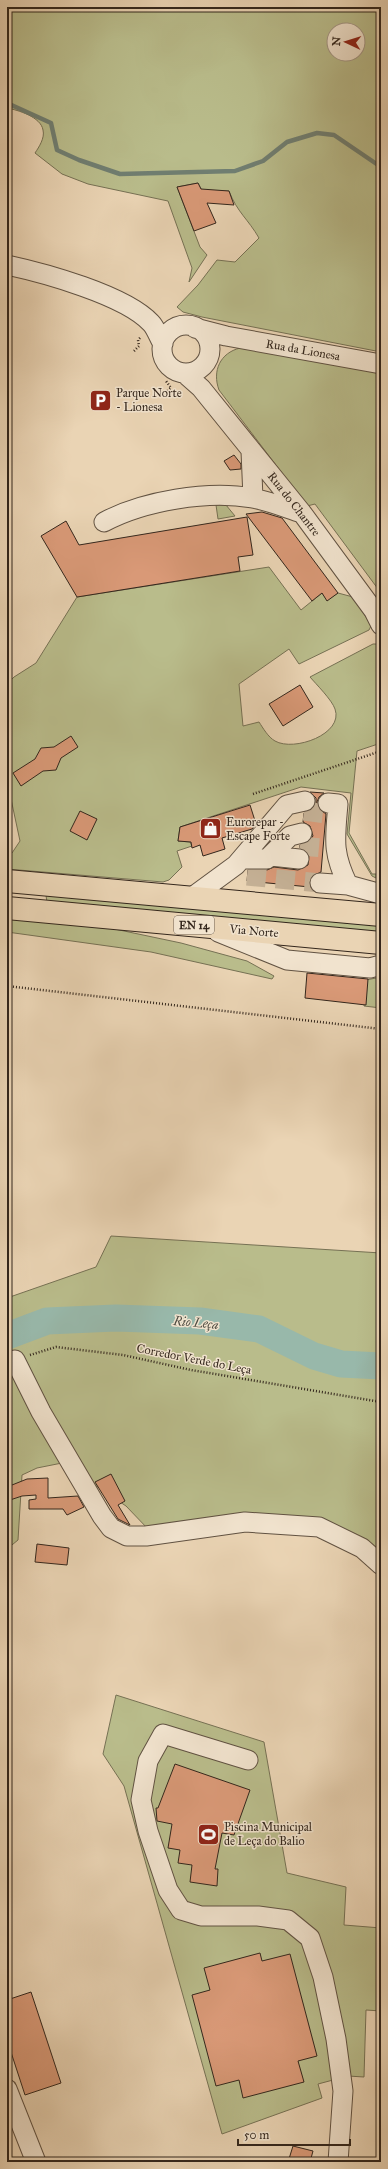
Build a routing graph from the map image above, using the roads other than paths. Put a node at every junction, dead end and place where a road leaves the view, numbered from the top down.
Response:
1 (7, 265) edge
2 (152, 323) junction
3 (186, 327) junction
4 (226, 336) junction
5 (163, 344) junction
6 (209, 346) junction
7 (381, 364) edge
8 (203, 366) junction
9 (184, 373) junction
10 (202, 388) junction
11 (251, 452) junction
12 (253, 498) junction
13 (302, 513) junction
14 (104, 522) dead end
15 (381, 624) edge
16 (304, 806) tunnel mouth
17 (330, 811) dead end
18 (300, 846) tunnel mouth
19 (240, 868) junction
20 (7, 881) edge
21 (380, 892) edge
22 (191, 898) junction
23 (7, 908) edge
24 (381, 915) edge
25 (206, 926) junction
26 (381, 942) edge
27 (381, 965) edge
28 (15, 1360) road end
29 (381, 1565) edge
30 (248, 1760) dead end
31 (7, 2089) edge
32 (36, 2162) edge
33 (338, 2162) edge

1 - 2 street
2 - 3 street
2 - 5 street
3 - 4 street, Rua da Lionesa
3 - 5 street
3 - 6 street
4 - 6 street
4 - 7 street, Rua da Lionesa
5 - 9 street
6 - 8 street
8 - 9 street
8 - 10 street
9 - 10 street, Rua do Chantre
10 - 11 street, Rua do Chantre
11 - 12 street
11 - 13 street, Rua do Chantre
12 - 13 street
12 - 14 street
13 - 15 street, Rua do Chantre
16 - 19 street
17 - 21 street
18 - 19 street
19 - 22 street
20 - 22 highway, EN 14
22 - 24 highway, EN 14
23 - 25 highway, Via Norte / EN 14
25 - 26 highway, Via Norte / EN 14
25 - 27 street
28 - 29 street
30 - 33 street
31 - 32 street

